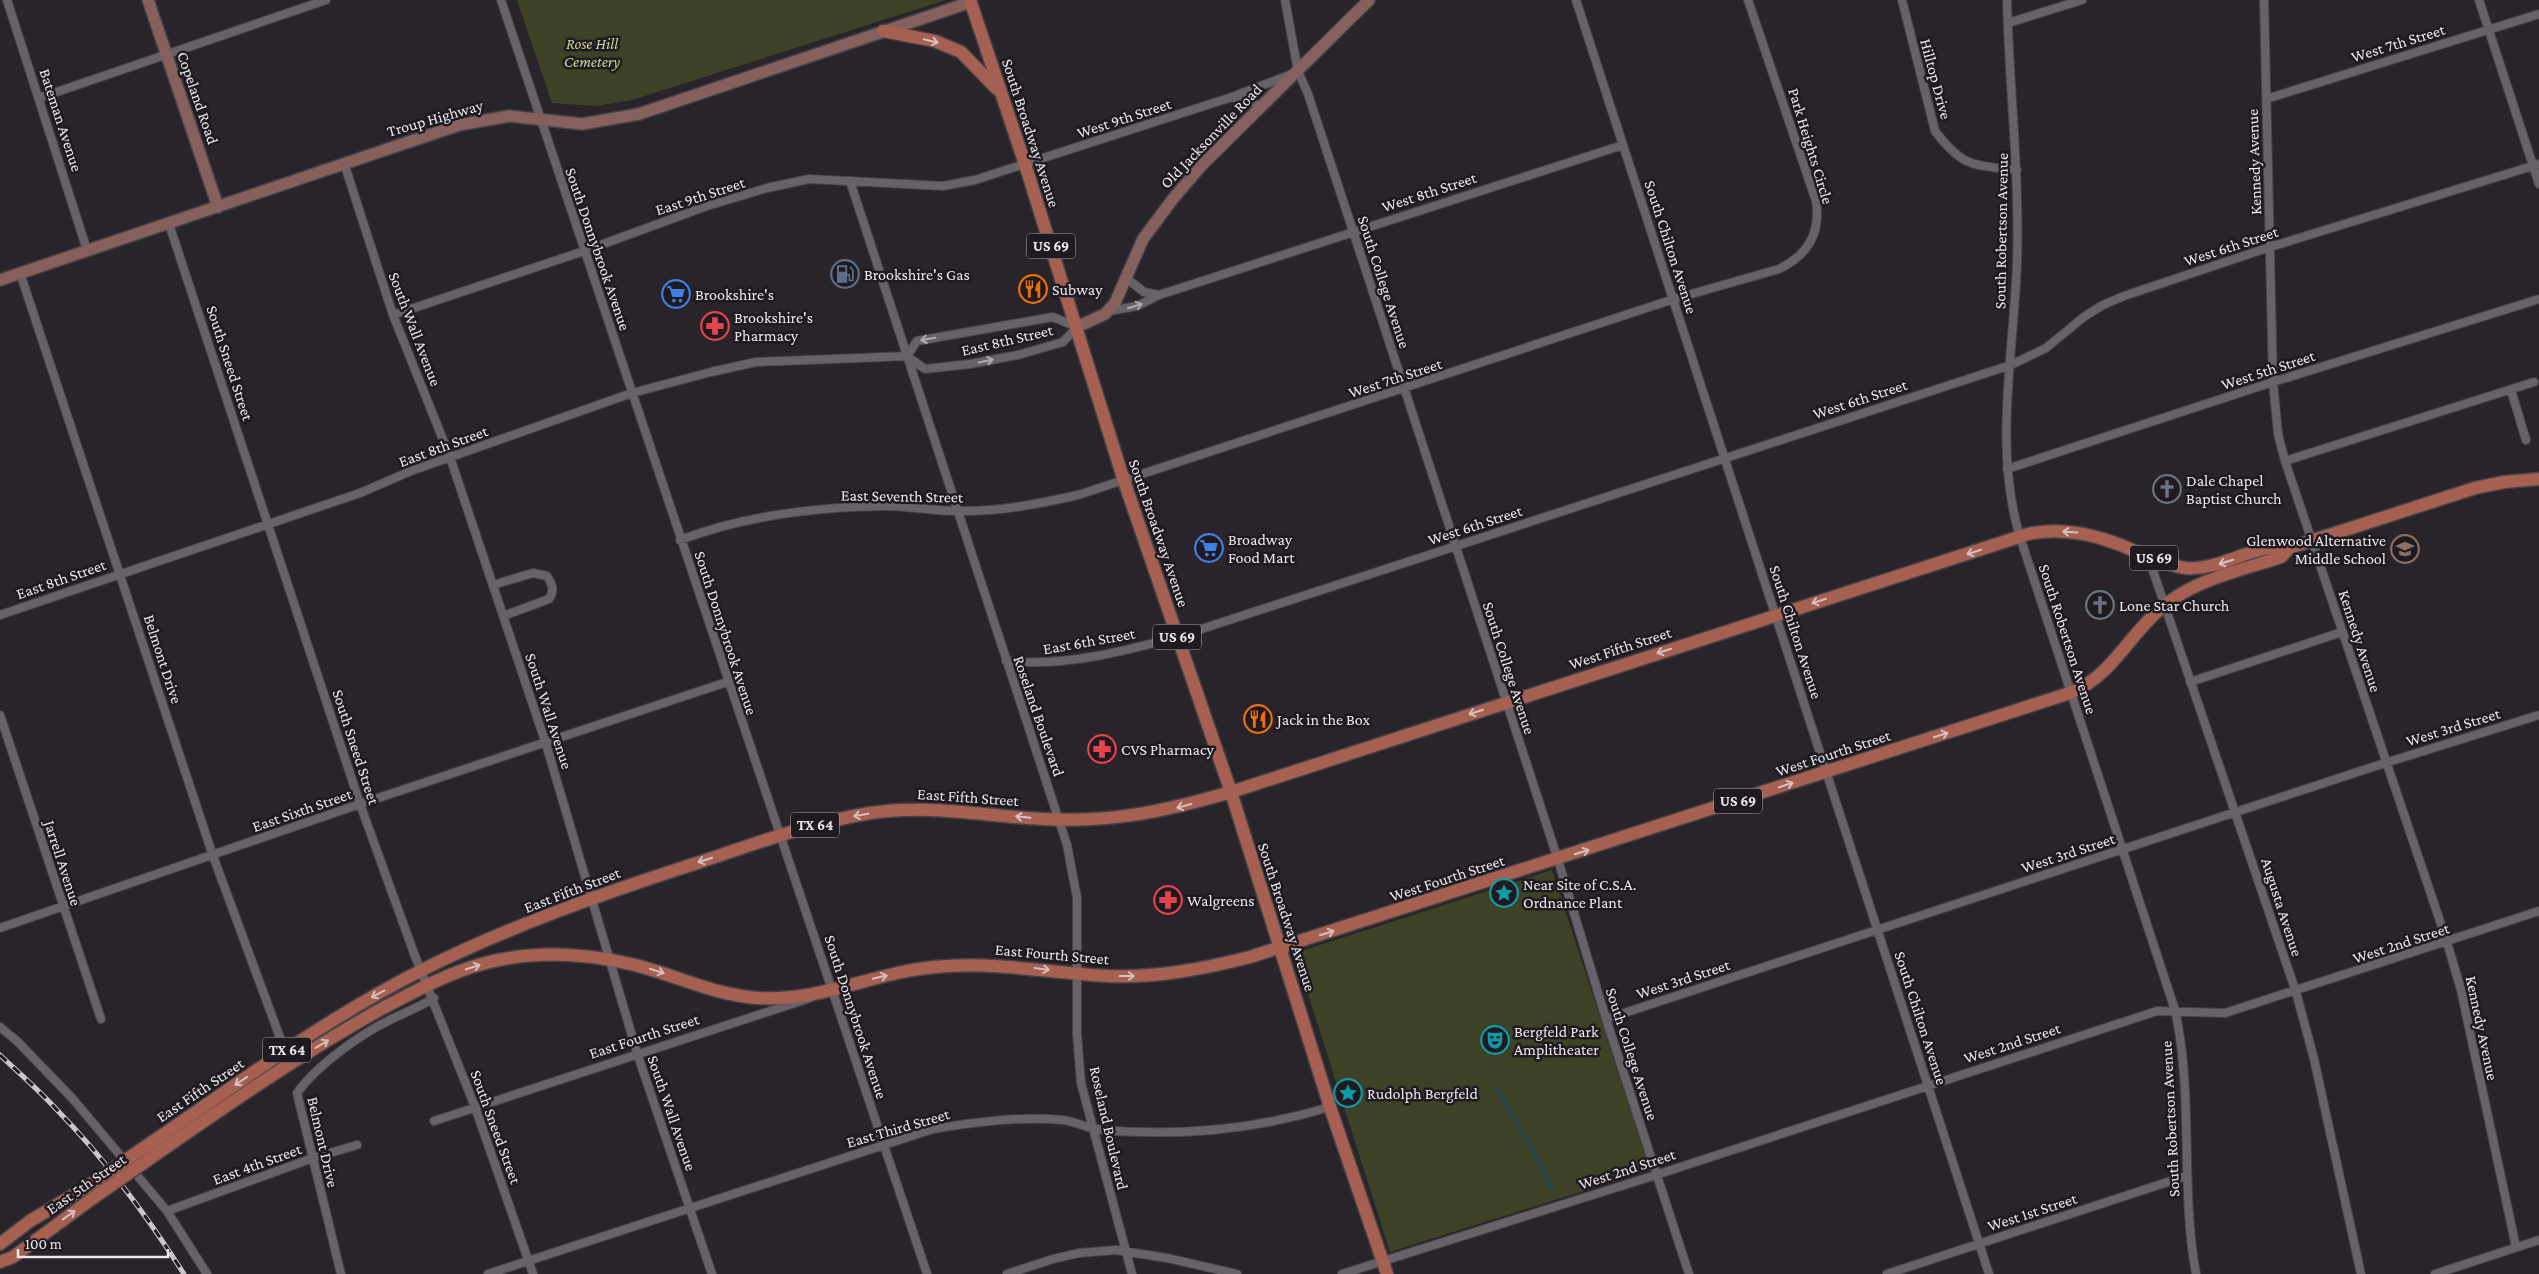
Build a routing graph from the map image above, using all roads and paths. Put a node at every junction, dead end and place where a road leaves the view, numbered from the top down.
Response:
1 (7, 0) edge
2 (148, 0) edge
3 (326, 0) edge
4 (500, 0) edge
5 (1284, 0) edge
6 (1368, 0) edge
7 (1576, 0) edge
8 (1748, 0) edge
9 (1902, 0) edge
10 (2007, 0) edge
11 (2082, 0) edge
12 (2264, 0) edge
13 (2479, 0) edge
14 (970, 1) edge
15 (2539, 14) edge
16 (2008, 23) junction
17 (2488, 30) junction
18 (883, 31) junction
19 (166, 55) junction
20 (1298, 71) junction
21 (1001, 93) junction
22 (39, 98) junction
23 (1232, 98) junction
24 (2266, 99) junction
25 (1260, 108) junction
26 (539, 119) junction
27 (1623, 145) junction
28 (344, 163) junction
29 (1025, 164) junction
30 (2536, 165) edge
31 (2017, 170) junction
32 (850, 181) junction
33 (2539, 184) edge
34 (218, 207) junction
35 (169, 224) junction
36 (1353, 231) junction
37 (2270, 247) junction
38 (87, 250) junction
39 (584, 251) junction
40 (20, 273) junction
41 (1126, 278) junction
42 (0, 280) edge
43 (1158, 295) junction
44 (1674, 299) junction
45 (2539, 300) edge
46 (1109, 311) junction
47 (393, 315) junction
48 (1077, 327) junction
49 (906, 356) junction
50 (2010, 365) junction
51 (2273, 382) junction
52 (2534, 382) dead end
53 (1404, 389) junction
54 (2511, 390) junction
55 (632, 393) junction
56 (2526, 440) dead end
57 (450, 457) junction
58 (1724, 458) junction
59 (2285, 461) junction
60 (2006, 469) junction
61 (2539, 479) edge
62 (1124, 481) junction
63 (958, 512) junction
64 (269, 524) junction
65 (2020, 537) junction
66 (680, 540) junction
67 (2312, 540) junction
68 (1454, 546) junction
69 (2289, 548) junction
70 (2148, 556) junction
71 (120, 573) junction
72 (493, 585) junction
73 (2165, 605) junction
74 (0, 615) edge
75 (1776, 615) junction
76 (503, 616) junction
77 (2342, 632) junction
78 (1177, 637) junction
79 (1006, 661) junction
80 (727, 682) junction
81 (2190, 682) junction
82 (2070, 693) junction
83 (1506, 702) junction
84 (2539, 714) edge
85 (0, 715) edge
86 (546, 744) junction
87 (2385, 763) junction
88 (1827, 772) junction
89 (1231, 792) junction
90 (360, 804) junction
91 (2236, 813) junction
92 (1059, 819) junction
93 (780, 835) junction
94 (2124, 849) junction
95 (213, 856) junction
96 (1558, 860) junction
97 (592, 898) junction
98 (63, 908) junction
99 (2539, 911) edge
100 (0, 928) edge
101 (1878, 929) junction
102 (2447, 942) junction
103 (1281, 948) junction
104 (610, 959) junction
105 (421, 971) junction
106 (1078, 974) junction
107 (428, 984) junction
108 (827, 991) junction
109 (2296, 992) junction
110 (434, 998) junction
111 (2175, 1010) junction
112 (101, 1019) dead end
113 (1606, 1019) junction
114 (0, 1027) edge
115 (285, 1051) junction
116 (638, 1056) junction
117 (1928, 1085) junction
118 (476, 1107) junction
119 (1330, 1107) junction
120 (434, 1121) dead end
121 (1093, 1128) junction
122 (161, 1143) junction
123 (884, 1144) junction
124 (357, 1145) dead end
125 (313, 1158) junction
126 (1656, 1174) junction
127 (2186, 1176) junction
128 (89, 1193) junction
129 (690, 1208) junction
130 (166, 1212) junction
131 (2539, 1240) edge
132 (0, 1244) edge
133 (1980, 1244) junction
134 (2516, 1247) junction
135 (1125, 1252) junction
136 (529, 1261) junction
137 (0, 1262) edge
138 (1385, 1268) edge
139 (207, 1274) edge
140 (341, 1274) edge
141 (488, 1274) edge
142 (533, 1274) edge
143 (712, 1274) edge
144 (927, 1274) edge
145 (1007, 1274) edge
146 (1132, 1274) edge
147 (1237, 1274) edge
148 (1342, 1274) edge
149 (1689, 1274) edge
150 (1887, 1274) edge
151 (1989, 1274) edge
152 (2196, 1274) edge
153 (2361, 1274) edge
154 (2434, 1274) edge

1 - 22 street, Bateman Avenue
2 - 19 main road, Copeland Road
3 - 19 street
4 - 26 street, South Donnybrook Avenue
5 - 20 street, South College Avenue
6 - 20 main road, Old Jacksonville Road
7 - 27 street, South Chilton Avenue
8 - 44 street, Park Heights Circle
9 - 31 street, Hilltop Drive
10 - 16 street, South Robertson Avenue
11 - 16 street
12 - 24 street, Kennedy Avenue
13 - 17 street
14 - 18 main road, Troup Highway
14 - 21 main road, South Broadway Avenue / US 69
15 - 17 street, West 7th Street
16 - 31 street, South Robertson Avenue
17 - 24 street, West 7th Street
17 - 30 street
18 -> 21 main road
18 - 26 main road, Troup Highway
19 - 22 street
19 - 34 main road, Copeland Road
20 - 23 street, West 9th Street
20 - 25 main road, Old Jacksonville Road
20 - 36 street, South College Avenue
21 - 29 main road, South Broadway Avenue / US 69
22 - 38 street, Bateman Avenue
23 - 25 street
23 - 29 street, West 9th Street
24 - 37 street, Kennedy Avenue
25 - 41 main road, Old Jacksonville Road
26 - 28 main road, Troup Highway
26 - 39 street, South Donnybrook Avenue
27 - 36 street, West 8th Street
27 - 44 street, South Chilton Avenue
28 - 34 main road, Troup Highway
28 - 47 street, South Wall Avenue
29 - 32 street, East 9th Street
29 - 48 main road, South Broadway Avenue / US 69
30 - 33 street
30 - 37 street, West 6th Street
31 - 50 street, South Robertson Avenue
32 - 39 street, East 9th Street
32 - 49 street, Roseland Boulevard
34 - 35 main road, Troup Highway
35 - 38 main road, Troup Highway
35 - 64 street, South Sneed Street
36 - 43 street, West 8th Street
36 - 53 street, South College Avenue
37 - 50 street, West 6th Street
37 - 51 street, Kennedy Avenue
38 - 40 main road, Troup Highway
39 - 47 street, East 9th Street
39 - 55 street, South Donnybrook Avenue
40 - 42 main road, Troup Highway
40 - 71 street, Belmont Drive
41 - 43 street
41 - 46 main road, Old Jacksonville Road
46 -> 43 street, West 8th Street
44 - 53 street, West 7th Street
44 - 58 street, South Chilton Avenue
45 - 51 street, West 5th Street
46 - 48 main road
47 - 57 street, South Wall Avenue
48 -> 49 street, East 8th Street
49 -> 48 street, East 8th Street
48 - 62 main road, South Broadway Avenue / US 69
49 - 55 street, East 8th Street
49 - 63 street, Roseland Boulevard
50 - 58 street, West 6th Street
50 - 60 street, South Robertson Avenue
51 - 59 street, Kennedy Avenue
51 - 60 street, West 5th Street
52 - 54 street
53 - 62 street, West 7th Street
53 - 68 street, South College Avenue
54 - 56 street
54 - 59 street
55 - 57 street, East 8th Street
55 - 66 street, South Donnybrook Avenue
57 - 64 street, East 8th Street
57 - 72 street, South Wall Avenue
58 - 68 street, West 6th Street
58 - 75 street, South Chilton Avenue
59 - 67 street, Kennedy Avenue
60 - 65 street, South Robertson Avenue
61 - 67 main road, US 69
62 - 63 street, East Seventh Street
62 - 78 main road, South Broadway Avenue / US 69
63 - 66 street, East Seventh Street
63 - 79 street, Roseland Boulevard
64 - 71 street, East 8th Street
64 - 90 street, South Sneed Street
70 -> 65 main road, US 69
65 -> 75 main road, West Fifth Street / US 69
65 - 82 street, South Robertson Avenue
66 - 80 street, South Donnybrook Avenue
67 - 69 main road, US 69
67 - 77 street, Kennedy Avenue
68 - 78 street, West 6th Street
68 - 83 street, South College Avenue
69 -> 70 main road, US 69
69 - 73 main road, US 69
70 - 73 street, Augusta Avenue
71 - 74 street, East 8th Street
71 - 95 street, Belmont Drive
72 - 76 street, South Wall Avenue
72 - 76 street
73 - 81 street, Augusta Avenue
73 - 82 main road, West Fourth Street / US 69
75 -> 83 main road, West Fifth Street / US 69
75 - 88 street, South Chilton Avenue
76 - 86 street, South Wall Avenue
77 - 81 street
77 - 87 street, Kennedy Avenue
78 - 79 street, East 6th Street
78 - 89 main road, South Broadway Avenue / US 69
79 - 92 street, Roseland Boulevard
80 - 86 street, East Sixth Street
80 - 93 street, South Donnybrook Avenue
81 - 91 street, Augusta Avenue
88 -> 82 main road, West Fourth Street / US 69
82 - 94 street, South Robertson Avenue
83 -> 89 main road, West Fifth Street / US 69
83 - 96 street, South College Avenue
84 - 87 street, West 3rd Street
85 - 98 street, Jarrell Avenue
86 - 90 street, East Sixth Street
86 - 97 street, South Wall Avenue
87 - 91 street, West 3rd Street
87 - 102 street, Kennedy Avenue
96 -> 88 main road, West Fourth Street / US 69
88 - 101 street, South Chilton Avenue
89 -> 92 main road, East Fifth Street / TX 64
89 - 103 main road, South Broadway Avenue / US 69
90 - 95 street, East Sixth Street
90 - 105 street, South Sneed Street
91 - 94 street, West 3rd Street
91 - 109 street, Augusta Avenue
92 -> 93 main road, East Fifth Street / TX 64
92 - 106 street, Roseland Boulevard
93 -> 97 main road, East Fifth Street / TX 64
93 - 108 street, South Donnybrook Avenue
94 - 101 street, West 3rd Street
94 - 111 street, South Robertson Avenue
95 - 98 street, East Sixth Street
95 - 115 street, Belmont Drive
103 -> 96 main road, West Fourth Street / US 69
96 - 113 street, South College Avenue
97 - 104 street, South Wall Avenue
97 - 105 main road, East Fifth Street / TX 64
98 - 100 street, East Sixth Street
98 - 112 street, Jarrell Avenue
99 - 102 street, West 2nd Street
101 - 113 street, West 3rd Street
101 - 117 street, South Chilton Avenue
102 - 109 street, West 2nd Street
102 - 134 street, Kennedy Avenue
106 -> 103 main road, East Fourth Street / TX 64
103 - 119 main road, South Broadway Avenue
107 -> 104 main road, East Fifth Street / TX 64
104 -> 108 main road, East Fourth Street / TX 64
104 - 116 street, South Wall Avenue
105 - 107 street, South Sneed Street
105 -> 115 main road, East Fifth Street / TX 64
108 -> 106 main road, East Fourth Street / TX 64
106 - 121 street, Roseland Boulevard
107 - 110 street, South Sneed Street
122 -> 107 main road, East Fifth Street / TX 64
108 - 116 street, East Fourth Street
108 - 123 street, South Donnybrook Avenue
109 - 111 street, West 2nd Street
109 - 153 street, Augusta Avenue
110 - 118 street, South Sneed Street
110 - 125 street, Belmont Drive
111 - 117 street, West 2nd Street
111 - 127 street, South Robertson Avenue
113 - 126 street, South College Avenue
114 - 130 street
115 -> 122 main road, East Fifth Street / TX 64
116 - 118 street, East Fourth Street
116 - 129 street, South Wall Avenue
117 - 126 street, West 2nd Street
117 - 133 street, South Chilton Avenue
118 - 120 street, East Fourth Street
118 - 136 street, South Sneed Street
119 - 121 street, East Third Street
119 - 138 main road, South Broadway Avenue
121 - 123 street, East Third Street
121 - 135 street, Roseland Boulevard
122 - 128 main road, East 5th Street / TX 64, bridge
123 - 129 street, East Third Street
123 - 144 street, South Donnybrook Avenue
124 - 125 street, East 4th Street
125 - 130 street, East 4th Street
125 - 140 street, Belmont Drive
126 - 138 street, West 2nd Street
126 - 149 street, South College Avenue
127 - 133 street, West 1st Street
127 - 152 street, South Robertson Avenue
128 - 132 main road, TX 64
137 -> 128 main road, East 5th Street / TX 64
129 - 136 street, East Third Street
129 - 143 street, South Wall Avenue
130 - 139 street
131 - 134 street
133 - 150 street, West 1st Street
133 - 151 street, South Chilton Avenue
134 - 154 street
135 - 145 street
135 - 146 street, Roseland Boulevard
135 - 147 street
136 - 141 street, East Third Street
136 - 142 street, South Sneed Street
138 - 148 street, West 2nd Street

